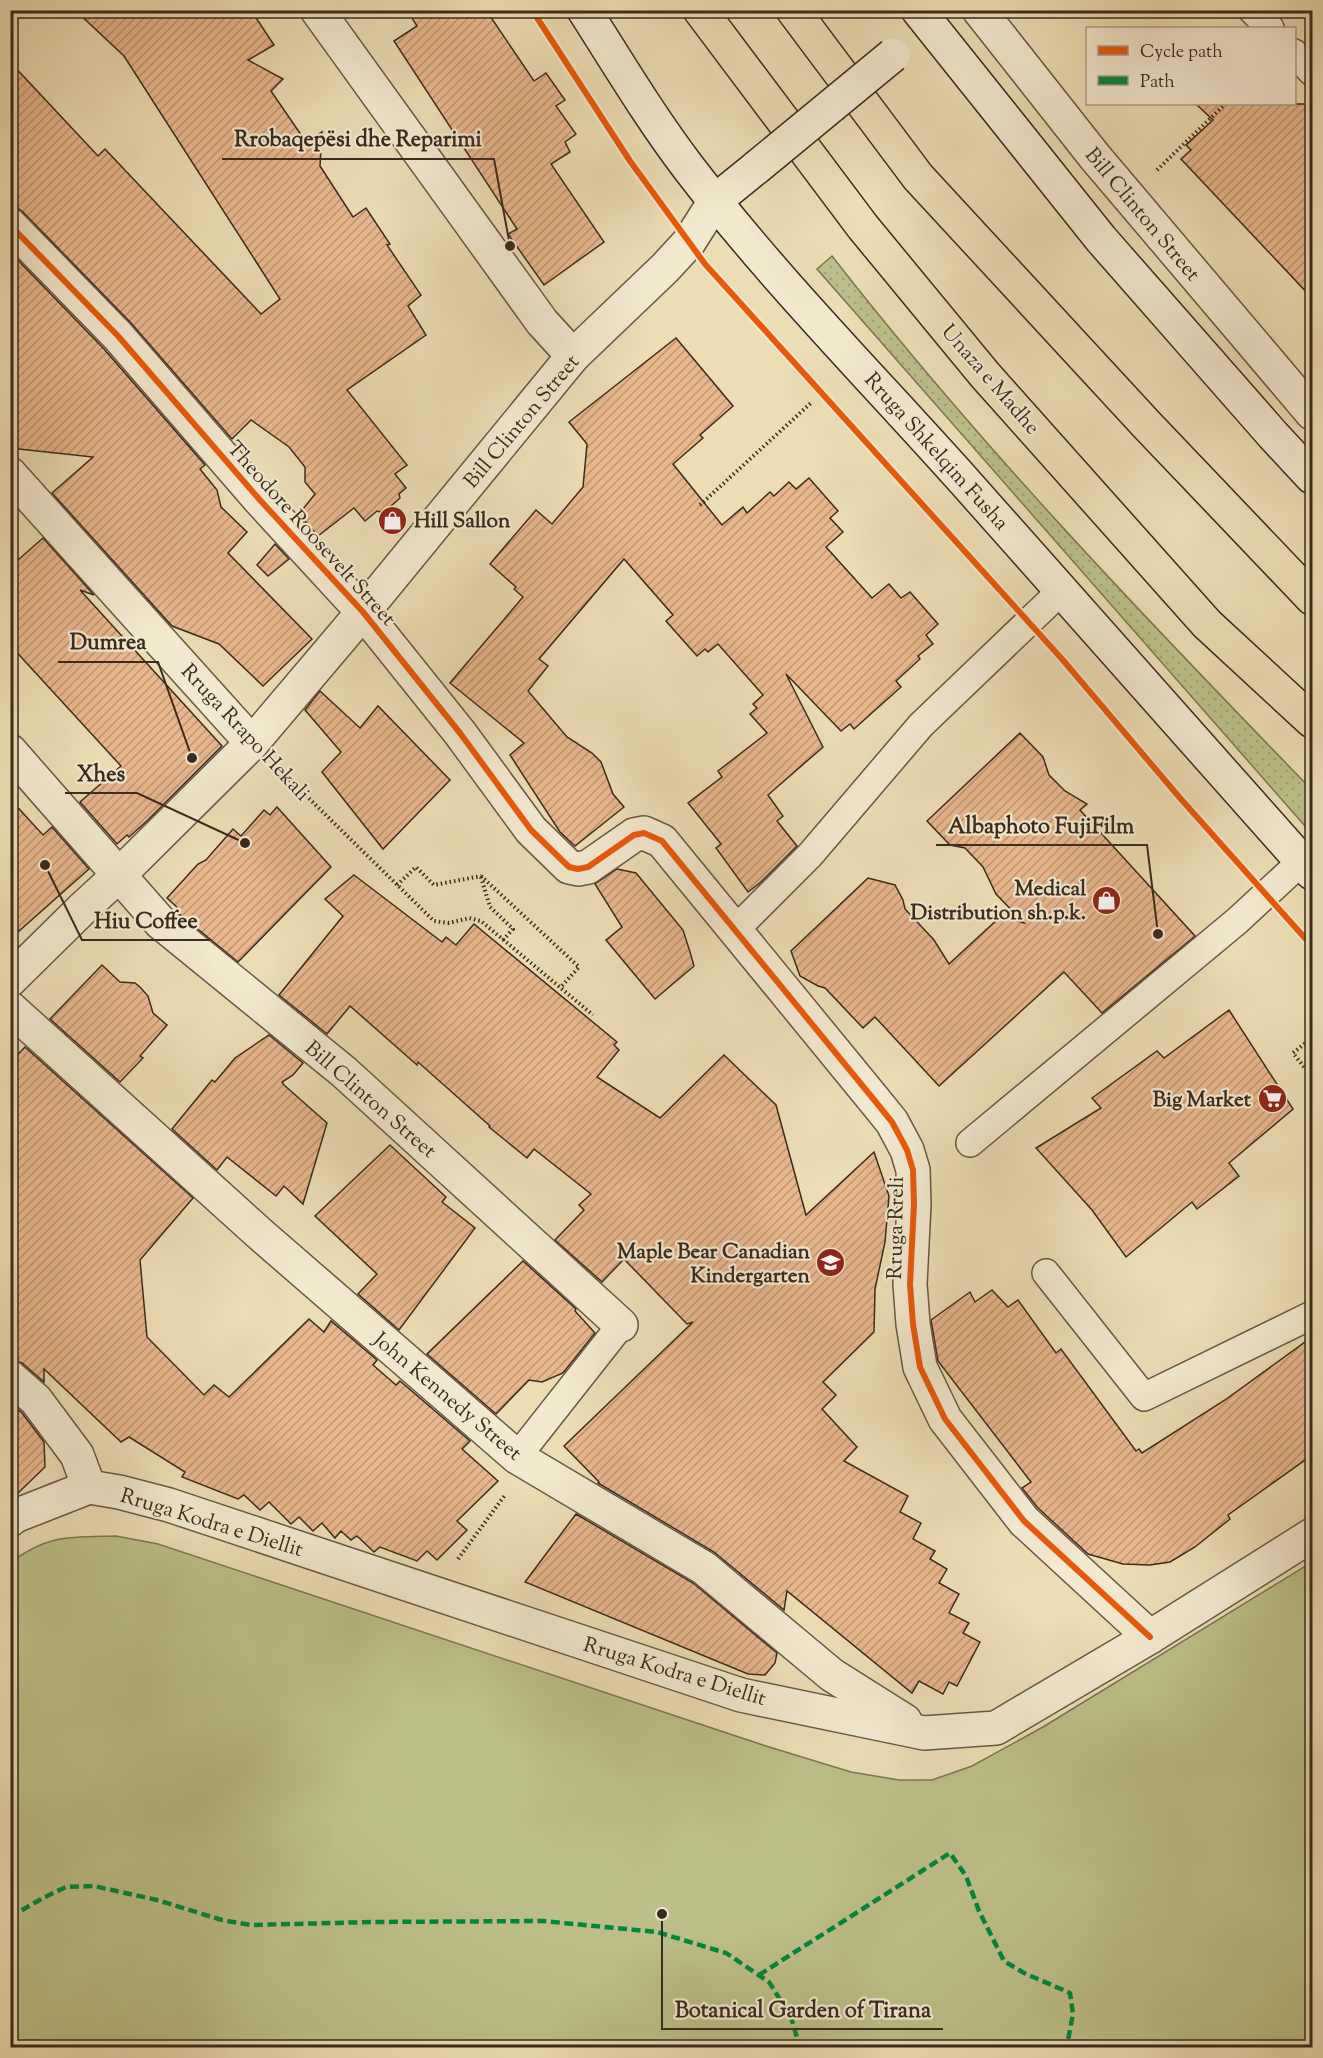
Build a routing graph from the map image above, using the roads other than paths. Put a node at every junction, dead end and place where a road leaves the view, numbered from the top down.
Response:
1 (317, 10) edge
2 (584, 10) edge
3 (700, 10) edge
4 (793, 10) edge
5 (979, 10) edge
6 (1252, 10) edge
7 (923, 18) edge
8 (1269, 27) edge
9 (1296, 55) edge
10 (1312, 72) edge
11 (715, 201) junction
12 (10, 225) edge
13 (573, 356) junction
14 (1312, 413) edge
15 (10, 474) edge
16 (1312, 477) edge
17 (1062, 590) junction
18 (1312, 598) edge
19 (363, 612) junction
20 (1312, 722) edge
21 (252, 742) junction
22 (10, 751) edge
23 (1307, 867) edge
24 (578, 869) joint
25 (119, 875) junction
26 (736, 929) junction
27 (10, 981) edge
28 (10, 1008) edge
29 (970, 1143) dead end
30 (1046, 1274) dead end
31 (1312, 1316) edge
32 (621, 1325) joint
33 (10, 1377) edge
34 (517, 1457) junction
35 (89, 1487) junction
36 (10, 1520) edge
37 (1312, 1535) edge
38 (1150, 1637) junction
39 (924, 1733) junction

1 - 13 street
2 - 11 street, Rruga Shkelqim Fusha
3 - 20 highway, Unaza e Madhe
4 - 18 highway
5 - 14 street, Bill Clinton Street
6 - 8 lane
7 - 11 street, Bill Clinton Street, bridge
7 - 16 street
9 - 10 lane
11 - 13 street, Bill Clinton Street
11 - 17 street, Rruga Shkelqim Fusha
12 - 19 street, Theodore Roosevelt Street
13 - 19 street, Bill Clinton Street
15 - 21 street, Rruga Rrapo Hekali
17 - 23 street, Rruga Shkelqim Fusha
17 - 26 lane
19 - 21 street, Bill Clinton Street
19 - 24 street, Theodore Roosevelt Street
21 - 25 street, Bill Clinton Street
22 - 25 street, Bill Clinton Street
23 - 29 lane
24 - 26 street, Rruga Rreli
25 - 27 street, Bill Clinton Street
25 - 32 street, Bill Clinton Street
26 - 38 street, Rruga Rreli
28 - 34 street, John Kennedy Street
30 - 31 lane
32 - 34 lane
33 - 35 street
34 - 39 street, John Kennedy Street
35 - 36 street
35 - 39 street, Rruga Kodra e Diellit
37 - 38 street, Rruga Kodra e Diellit
38 - 39 street, Rruga Kodra e Diellit

